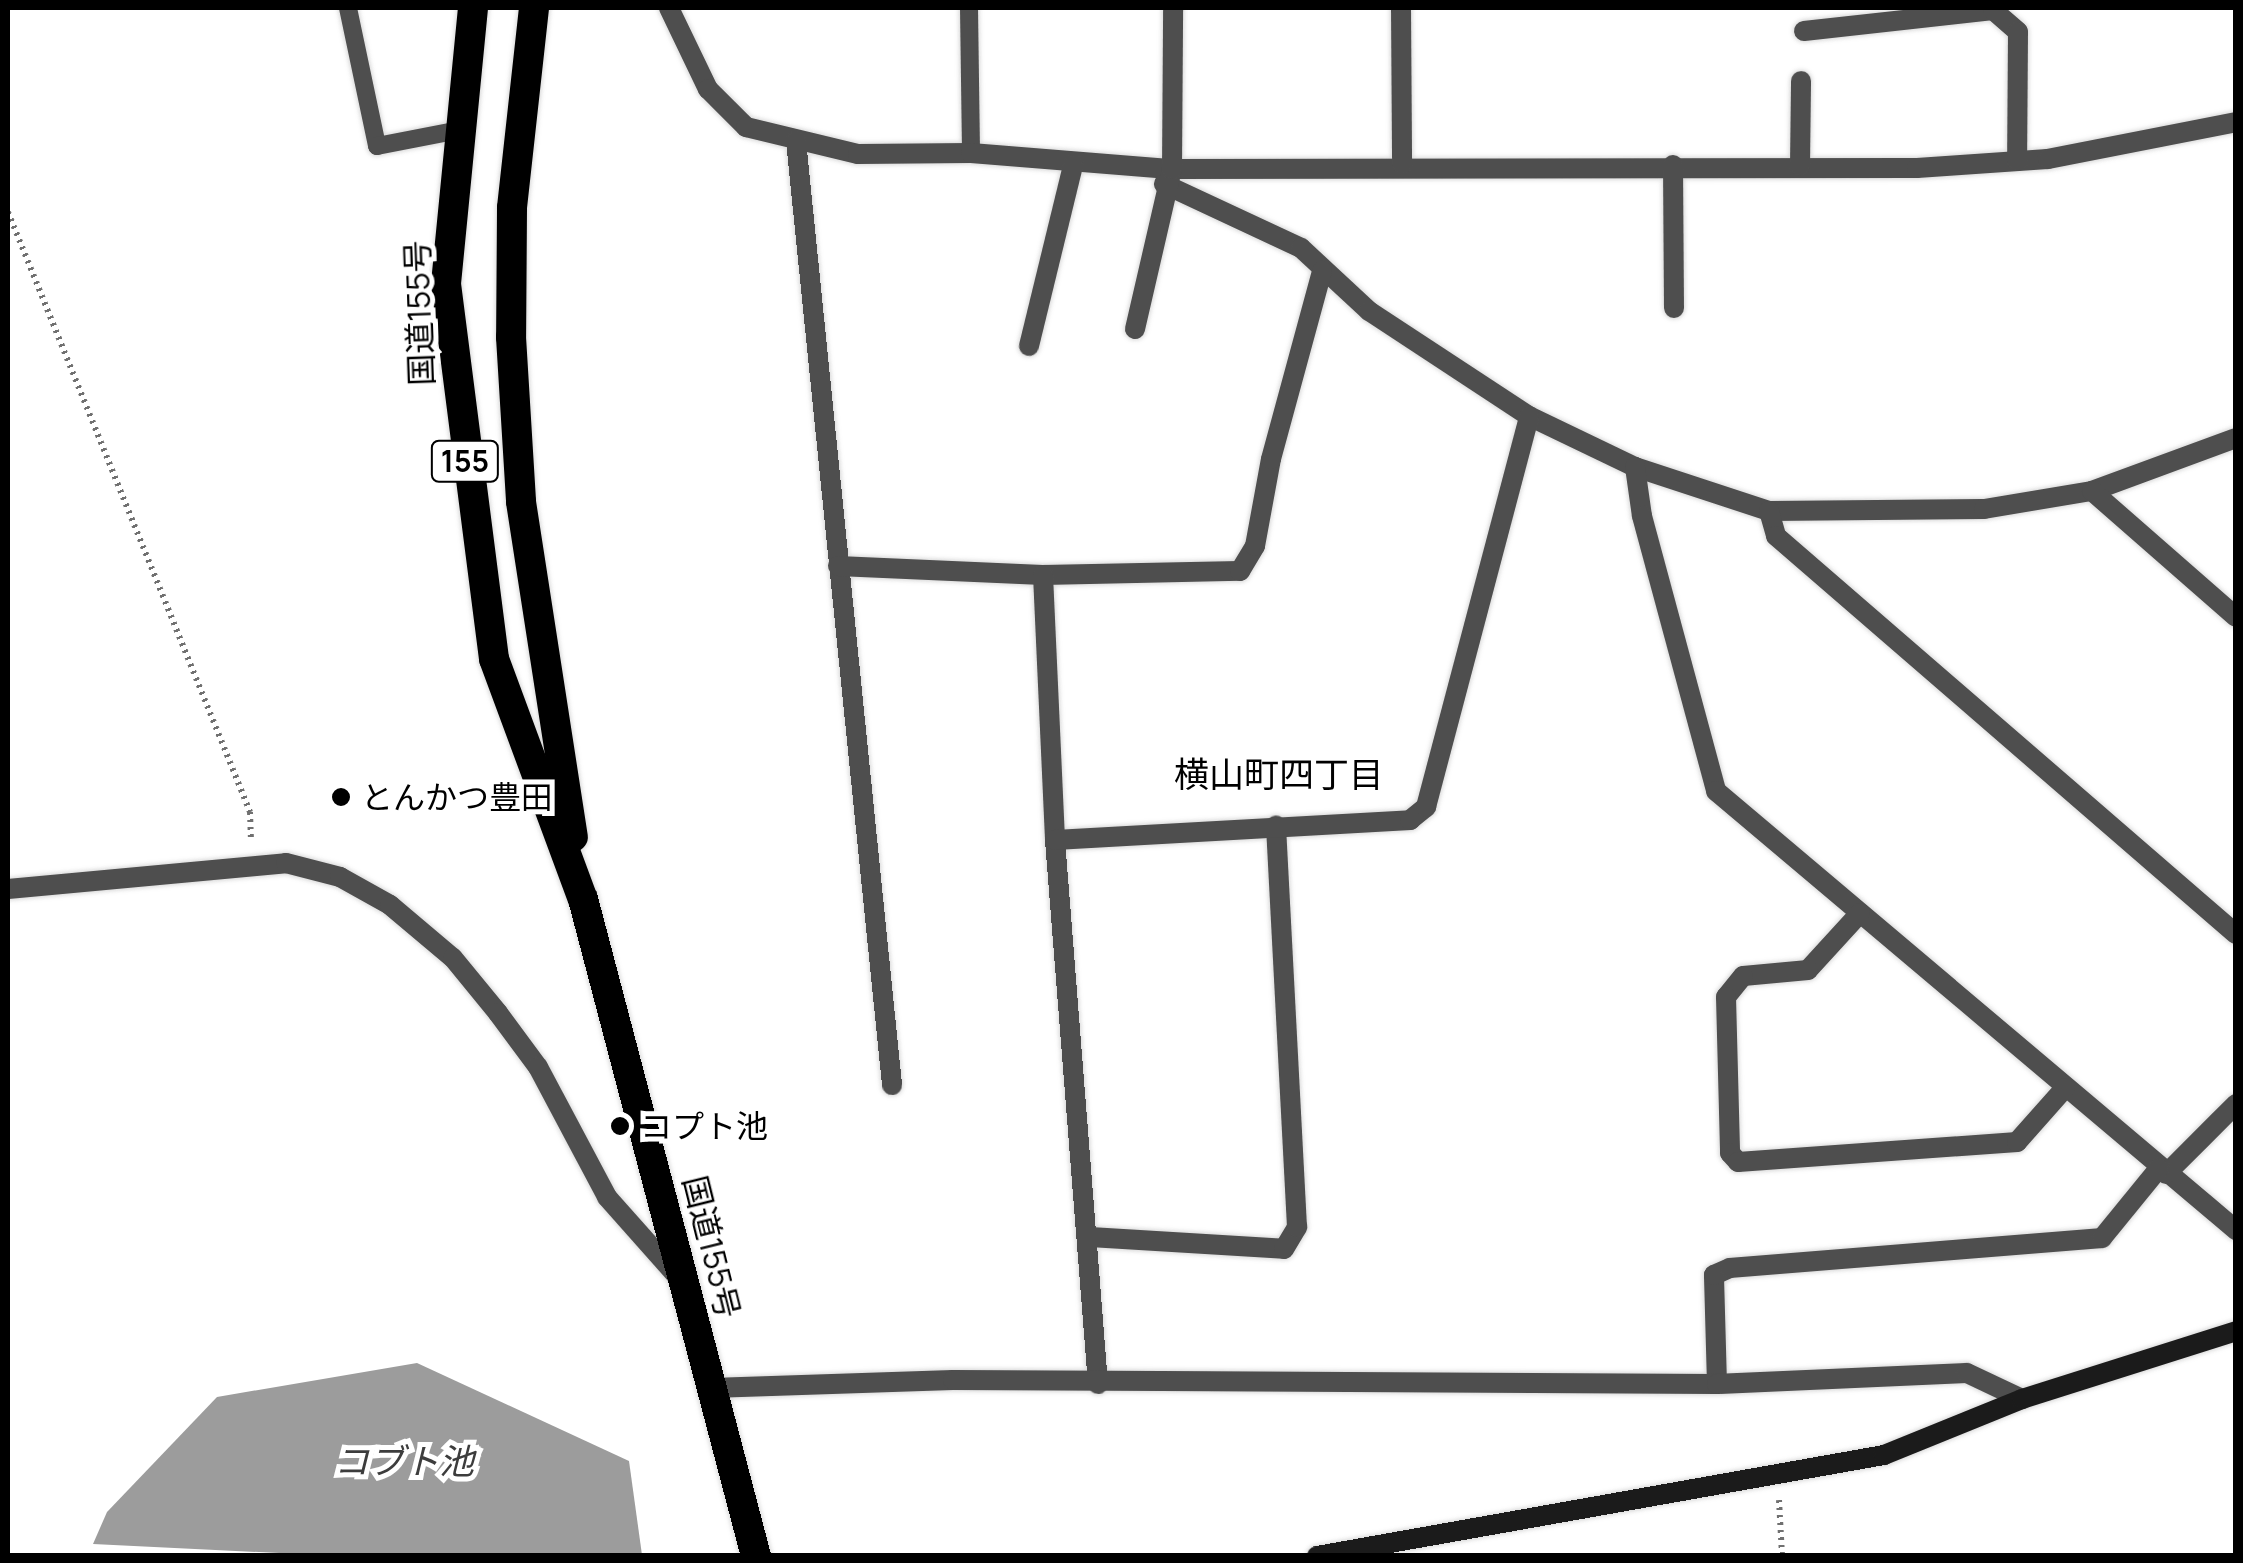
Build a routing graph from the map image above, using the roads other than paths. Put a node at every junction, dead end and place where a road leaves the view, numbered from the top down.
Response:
1 (348, 8) edge
2 (473, 8) edge
3 (534, 8) edge
4 (669, 8) edge
5 (969, 8) edge
6 (1174, 8) edge
7 (1401, 8) edge
8 (1804, 31) dead end
9 (1801, 81) dead end
10 (2236, 122) edge
11 (459, 130) junction
12 (796, 141) junction
13 (970, 153) junction
14 (2018, 160) junction
15 (1402, 164) junction
16 (1072, 165) junction
17 (1672, 165) junction
18 (1800, 166) junction
19 (1168, 176) junction
20 (1322, 271) junction
21 (1674, 308) dead end
22 (1135, 329) dead end
23 (1029, 346) dead end
24 (1529, 416) junction
25 (2236, 438) edge
26 (1635, 468) junction
27 (2092, 492) junction
28 (1768, 511) junction
29 (838, 566) junction
30 (1043, 575) junction
31 (2236, 617) edge
32 (1276, 826) junction
33 (1056, 840) junction
34 (8, 889) edge
35 (583, 899) junction
36 (1860, 914) junction
37 (2236, 934) edge
38 (892, 1084) dead end
39 (2066, 1088) junction
40 (2236, 1104) edge
41 (2162, 1171) junction
42 (2236, 1230) edge
43 (1090, 1237) junction
44 (689, 1290) junction
45 (2236, 1331) edge
46 (1098, 1384) junction
47 (1717, 1384) junction
48 (711, 1388) junction
49 (2022, 1399) junction
50 (756, 1556) edge
51 (1317, 1556) edge

1 - 11 lane
2 - 11 highway, 国道155号 / 155
3 - 35 highway, 国道155号 / 155
4 - 12 street
5 - 13 lane
6 - 19 street
7 - 15 street
8 - 14 street
9 - 18 street
10 - 14 street
11 - 35 highway, 国道155号 / 155
12 - 13 street
12 - 29 street
13 - 16 street
14 - 18 street
15 - 17 street
15 - 19 street
16 - 19 street
16 - 23 street
17 - 18 street
17 - 21 street
19 - 20 street
19 - 22 street
20 - 24 street
20 - 30 street
24 - 26 street
24 - 32 street
25 - 27 street
26 - 28 street
26 - 36 street
27 - 28 street
27 - 31 street
28 - 37 street
29 - 30 street
29 - 38 street
30 - 33 street
32 - 33 street
32 - 43 street
33 - 43 street
34 - 44 street
35 - 44 highway, 国道155号 / 155
36 - 39 street
36 - 39 street
39 - 41 street
40 - 41 street
41 - 42 street
41 - 47 street
43 - 46 street
44 - 48 highway, 国道155号 / 155
45 - 49 street
46 - 47 street
46 - 48 street
47 - 49 street
48 - 50 highway, 国道155号 / 155
49 - 51 street

